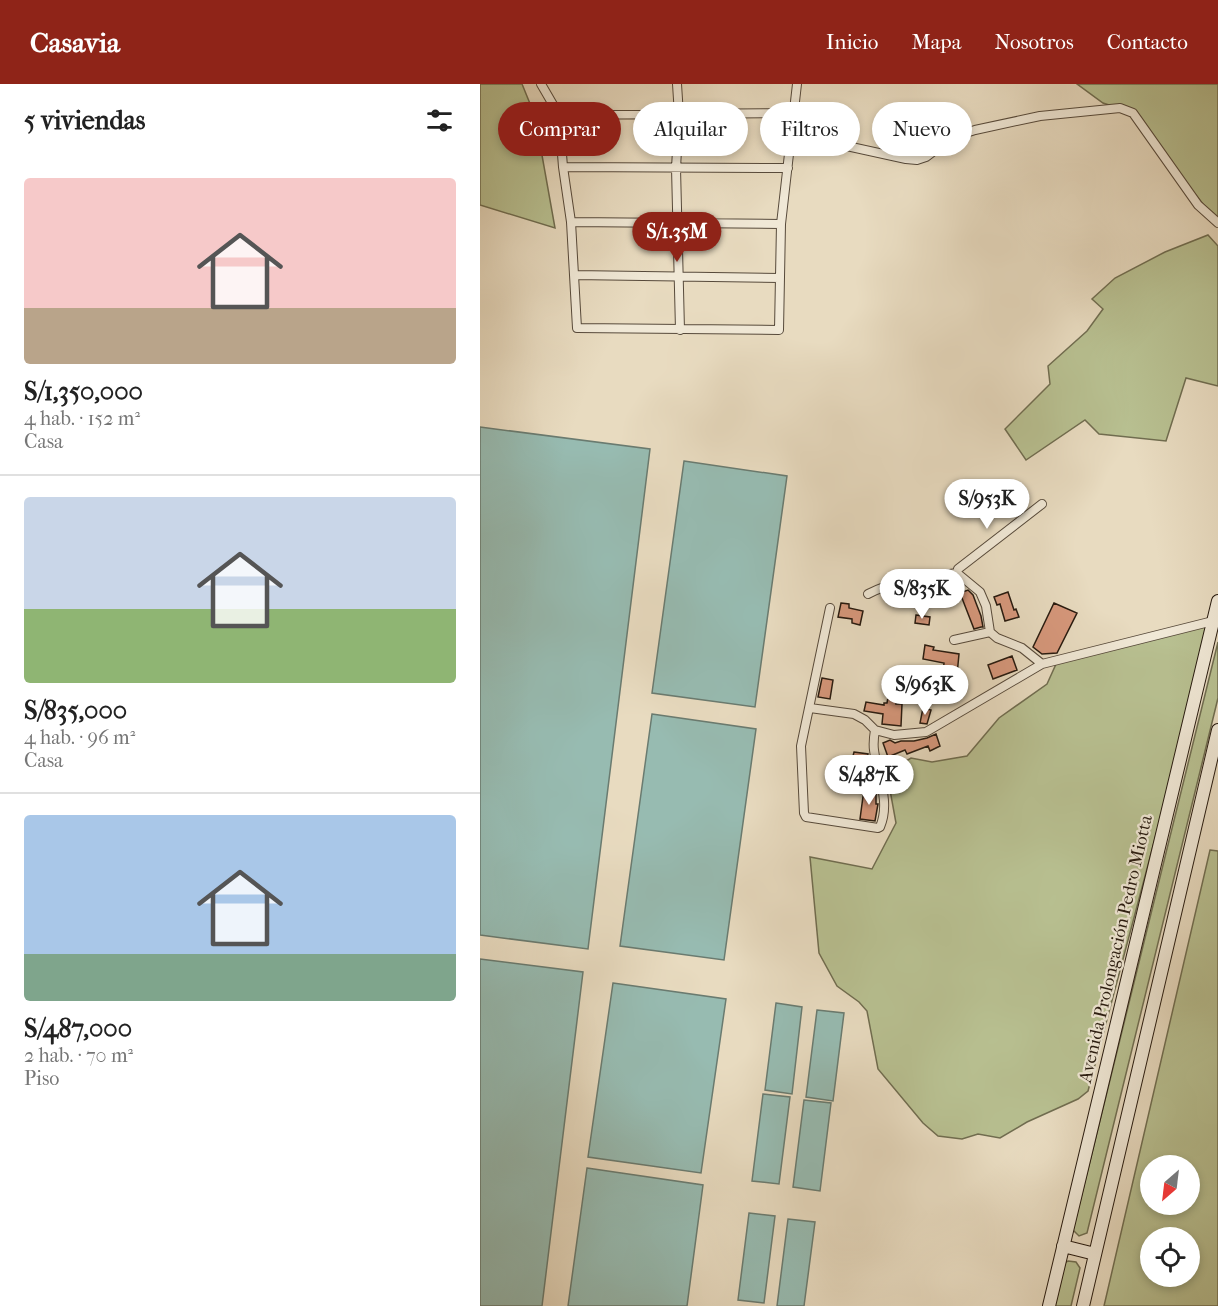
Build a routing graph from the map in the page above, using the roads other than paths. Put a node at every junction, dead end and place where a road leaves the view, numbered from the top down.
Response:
1 (541, 84) edge
2 (677, 84) edge
3 (797, 84) edge
4 (551, 102) edge
5 (678, 102) edge
6 (795, 102) edge
7 (860, 149) edge
8 (562, 156) edge
9 (677, 156) edge
10 (789, 156) edge
11 (563, 167) junction
12 (676, 168) junction
13 (788, 168) junction
14 (571, 222) junction
15 (678, 223) junction
16 (1218, 223) edge
17 (781, 224) junction
18 (574, 275) junction
19 (679, 277) junction
20 (780, 278) junction
21 (680, 330) junction
22 (1042, 504) dead end
23 (957, 573) junction
24 (868, 594) dead end
25 (1218, 601) edge
26 (830, 608) dead end
27 (1216, 621) edge
28 (990, 633) junction
29 (954, 640) dead end
30 (1042, 664) junction
31 (810, 708) junction
32 (875, 730) junction
33 (1218, 730) edge
34 (1064, 1246) junction
35 (1095, 1254) junction
36 (1049, 1306) edge
37 (1083, 1306) edge

1 - 4 street
2 - 5 street
3 - 6 street
7 - 16 street
8 - 11 street
9 - 12 street
10 - 13 street
11 - 12 street
11 - 14 street
12 - 13 street
12 - 15 street
13 - 17 street
14 - 15 street
14 - 18 street
15 - 17 street
15 - 19 street
17 - 20 street
18 - 19 street
18 - 21 street
19 - 20 street
19 - 21 street
20 - 21 street
22 - 23 street
23 - 24 street
23 - 28 street
25 - 27 main road, Avenida Prolongación Pedro Miotta
26 - 31 street
27 - 30 street
27 - 34 main road, Avenida Prolongación Pedro Miotta
28 - 29 street
28 - 30 street
30 - 32 street
31 - 32 street
31 - 32 street
33 - 35 main road
34 - 35 main road
34 - 36 main road, Avenida Prolongación Pedro Miotta
35 - 37 main road

